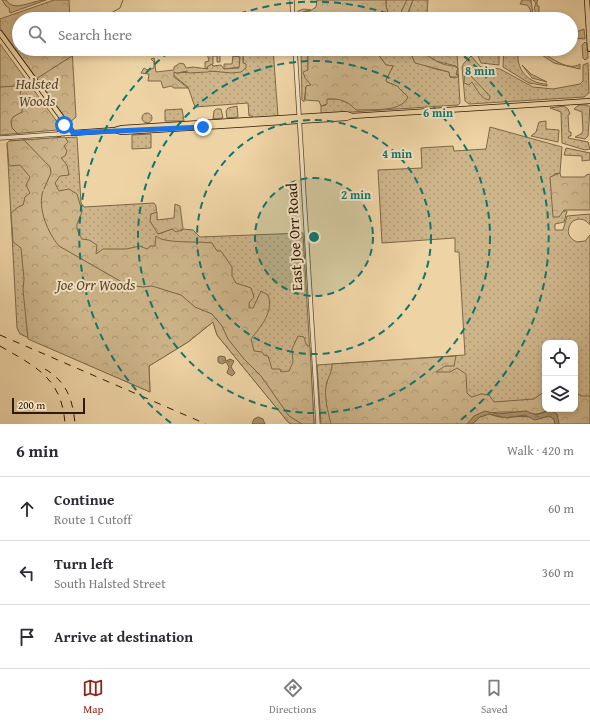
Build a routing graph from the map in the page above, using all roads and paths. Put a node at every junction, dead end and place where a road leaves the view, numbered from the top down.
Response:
1 (292, 0) edge
2 (587, 0) edge
3 (293, 12) edge
4 (0, 33) edge
5 (590, 49) edge
6 (12, 50) edge
7 (17, 56) edge
8 (296, 56) edge
9 (590, 101) edge
10 (300, 119) junction
11 (63, 120) junction
12 (73, 133) junction
13 (59, 134) junction
14 (0, 138) edge
15 (318, 424) edge

1 - 3 street
2 - 5 main road
4 - 6 main road
7 - 11 main road
8 - 10 street, East Joe Orr Road
9 - 10 main road
10 - 12 main road
10 - 15 street, East Joe Orr Road
11 - 12 main road
11 - 13 main road
12 - 13 street
13 - 14 street

